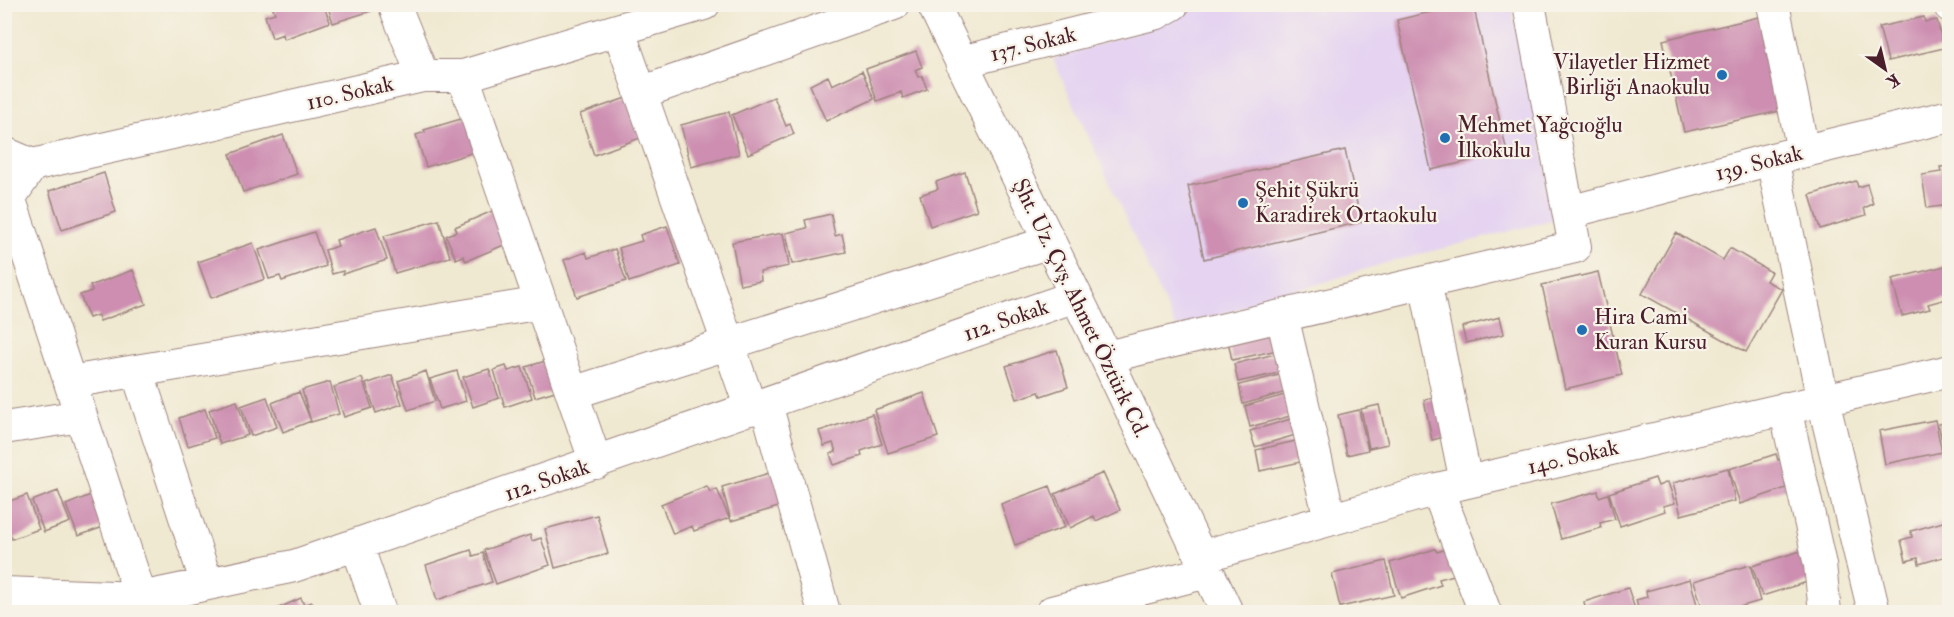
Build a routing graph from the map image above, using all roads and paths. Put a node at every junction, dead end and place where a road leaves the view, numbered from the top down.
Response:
1 (394, 4) edge
2 (704, 4) edge
3 (894, 4) edge
4 (933, 4) edge
5 (1173, 4) edge
6 (1528, 4) edge
7 (1773, 4) edge
8 (619, 31) junction
9 (961, 62) junction
10 (423, 76) junction
11 (463, 76) junction
12 (640, 93) junction
13 (1950, 116) edge
14 (1803, 152) junction
15 (18, 159) edge
16 (1772, 159) junction
17 (7, 203) edge
18 (1569, 212) junction
19 (1050, 242) junction
20 (1425, 282) junction
21 (1076, 296) junction
22 (541, 303) junction
23 (1281, 316) junction
24 (728, 343) junction
25 (1106, 357) junction
26 (137, 371) junction
27 (1950, 372) edge
28 (70, 382) junction
29 (572, 393) junction
30 (1822, 400) junction
31 (758, 406) junction
32 (1785, 408) junction
33 (81, 417) junction
34 (4, 428) edge
35 (596, 463) junction
36 (1452, 485) junction
37 (1330, 519) junction
38 (357, 545) junction
39 (1204, 564) junction
40 (207, 584) junction
41 (4, 592) edge
42 (141, 598) junction
43 (380, 612) edge
44 (825, 612) edge
45 (1052, 612) edge
46 (1227, 612) edge
47 (1485, 612) edge
48 (1825, 612) edge
49 (1874, 612) edge

1 - 10 street
2 - 8 street, 110. Sokak
3 - 12 street
4 - 9 street, Şht. Uz. Çvş. Ahmet Öztürk Cd.
5 - 9 street, 137. Sokak
6 - 18 street
7 - 14 street
8 - 11 street, 110. Sokak
8 - 12 street
9 - 19 street, Şht. Uz. Çvş. Ahmet Öztürk Cd.
10 - 11 street, 110. Sokak
10 - 15 street, 110. Sokak
11 - 22 street
12 - 24 street
13 - 14 street, 139. Sokak
14 - 16 street, 139. Sokak
15 - 17 street, 110. Sokak
16 - 18 street, 139. Sokak
16 - 30 street
17 - 28 street
18 - 20 street
19 - 21 street, Şht. Uz. Çvş. Ahmet Öztürk Cd.
19 - 24 street
20 - 23 street
20 - 36 street
21 - 25 street, Şht. Uz. Çvş. Ahmet Öztürk Cd.
21 - 31 street, 112. Sokak
22 - 26 street
22 - 29 street
23 - 25 street
23 - 37 street
24 - 29 street
24 - 31 street
25 - 39 street, Şht. Uz. Çvş. Ahmet Öztürk Cd.
26 - 28 street
26 - 40 street
27 - 30 street, 140. Sokak
28 - 33 street
29 - 35 street
30 - 32 street, 140. Sokak
30 - 49 street
31 - 35 street, 112. Sokak
31 - 44 street
32 - 36 street, 140. Sokak
32 - 48 street
33 - 34 street
33 - 42 street
35 - 38 street, 112. Sokak
36 - 37 street, 140. Sokak
36 - 47 street
37 - 39 street, 140. Sokak
38 - 40 street, 112. Sokak
38 - 43 street
39 - 45 street, 140. Sokak
39 - 46 street, Şht. Uz. Çvş. Ahmet Öztürk Cd.
40 - 42 street, 112. Sokak
41 - 42 street, 112. Sokak

